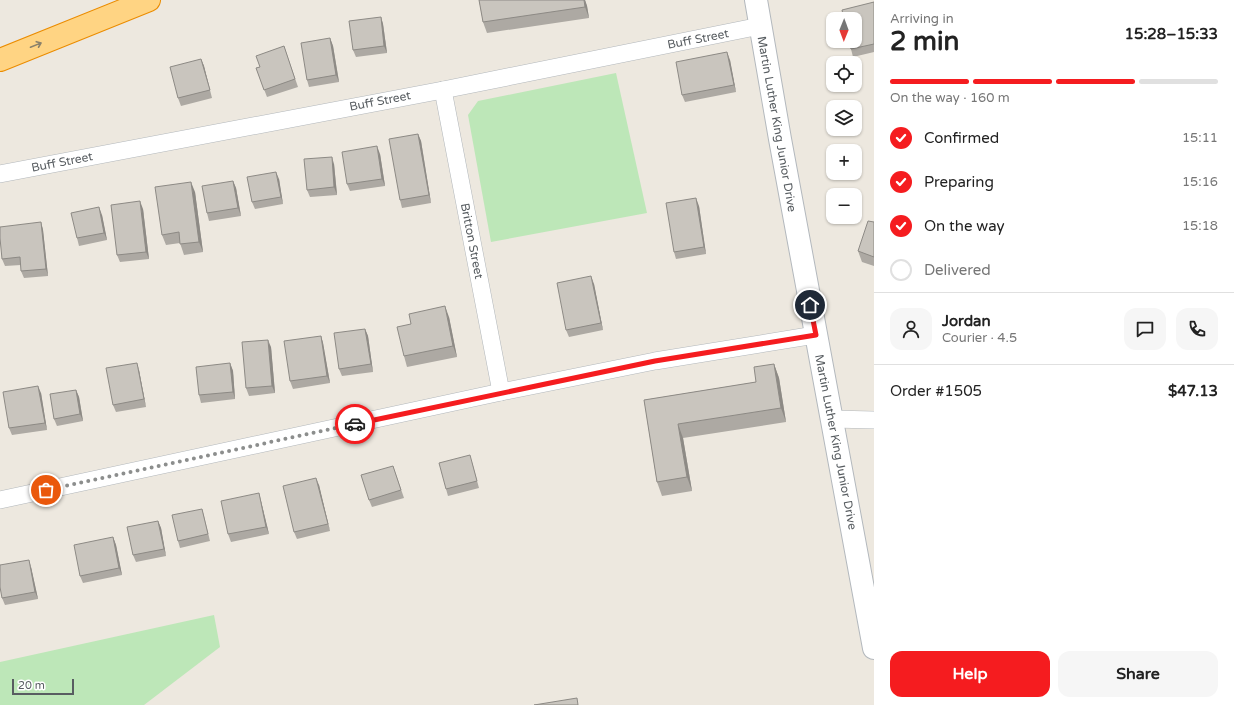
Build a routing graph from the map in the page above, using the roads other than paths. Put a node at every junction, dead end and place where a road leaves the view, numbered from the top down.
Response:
1 (149, 0) edge
2 (756, 0) edge
3 (760, 26) junction
4 (0, 60) edge
5 (443, 90) junction
6 (0, 174) edge
7 (816, 335) junction
8 (501, 392) junction
9 (832, 419) junction
10 (874, 420) edge
11 (0, 500) edge
12 (874, 648) edge

4 -> 1 highway
2 - 3 main road, Martin Luther King Junior Drive
3 - 5 street, Buff Street
3 - 7 main road, Martin Luther King Junior Drive
5 - 6 street, Buff Street
5 - 8 street, Britton Street
7 - 8 street
7 - 9 main road, Martin Luther King Junior Drive
8 - 11 street
9 - 10 street
9 - 12 main road, Martin Luther King Junior Drive

